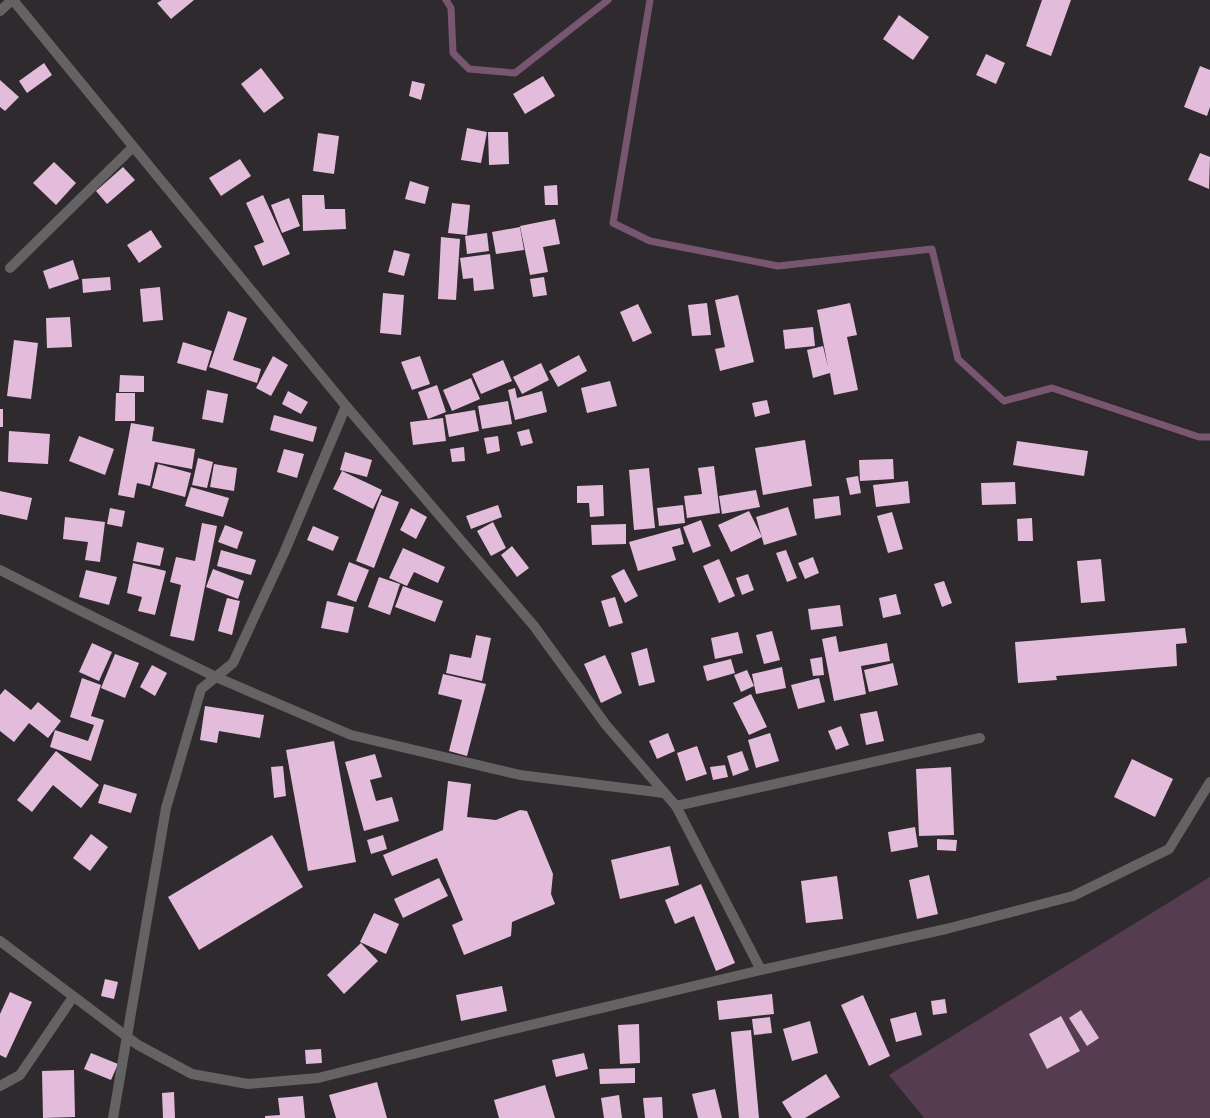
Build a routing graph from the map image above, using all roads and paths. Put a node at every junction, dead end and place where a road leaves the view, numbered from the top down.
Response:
1 (12, 0) edge
2 (0, 11) edge
3 (133, 147) junction
4 (10, 268) dead end
5 (346, 406) junction
6 (0, 570) edge
7 (216, 677) junction
8 (980, 738) dead end
9 (1210, 782) edge
10 (664, 793) junction
11 (676, 806) junction
12 (0, 942) edge
13 (761, 970) junction
14 (73, 997) junction
15 (127, 1037) junction
16 (0, 1086) edge
17 (113, 1118) edge

1 - 2 street
1 - 3 street
3 - 4 street
3 - 5 street
5 - 7 street
5 - 10 street
6 - 7 street
7 - 10 street
7 - 15 street
8 - 11 street
9 - 13 street
10 - 11 street
11 - 13 street
12 - 14 street
13 - 15 street
14 - 15 street
14 - 16 street
15 - 17 street

